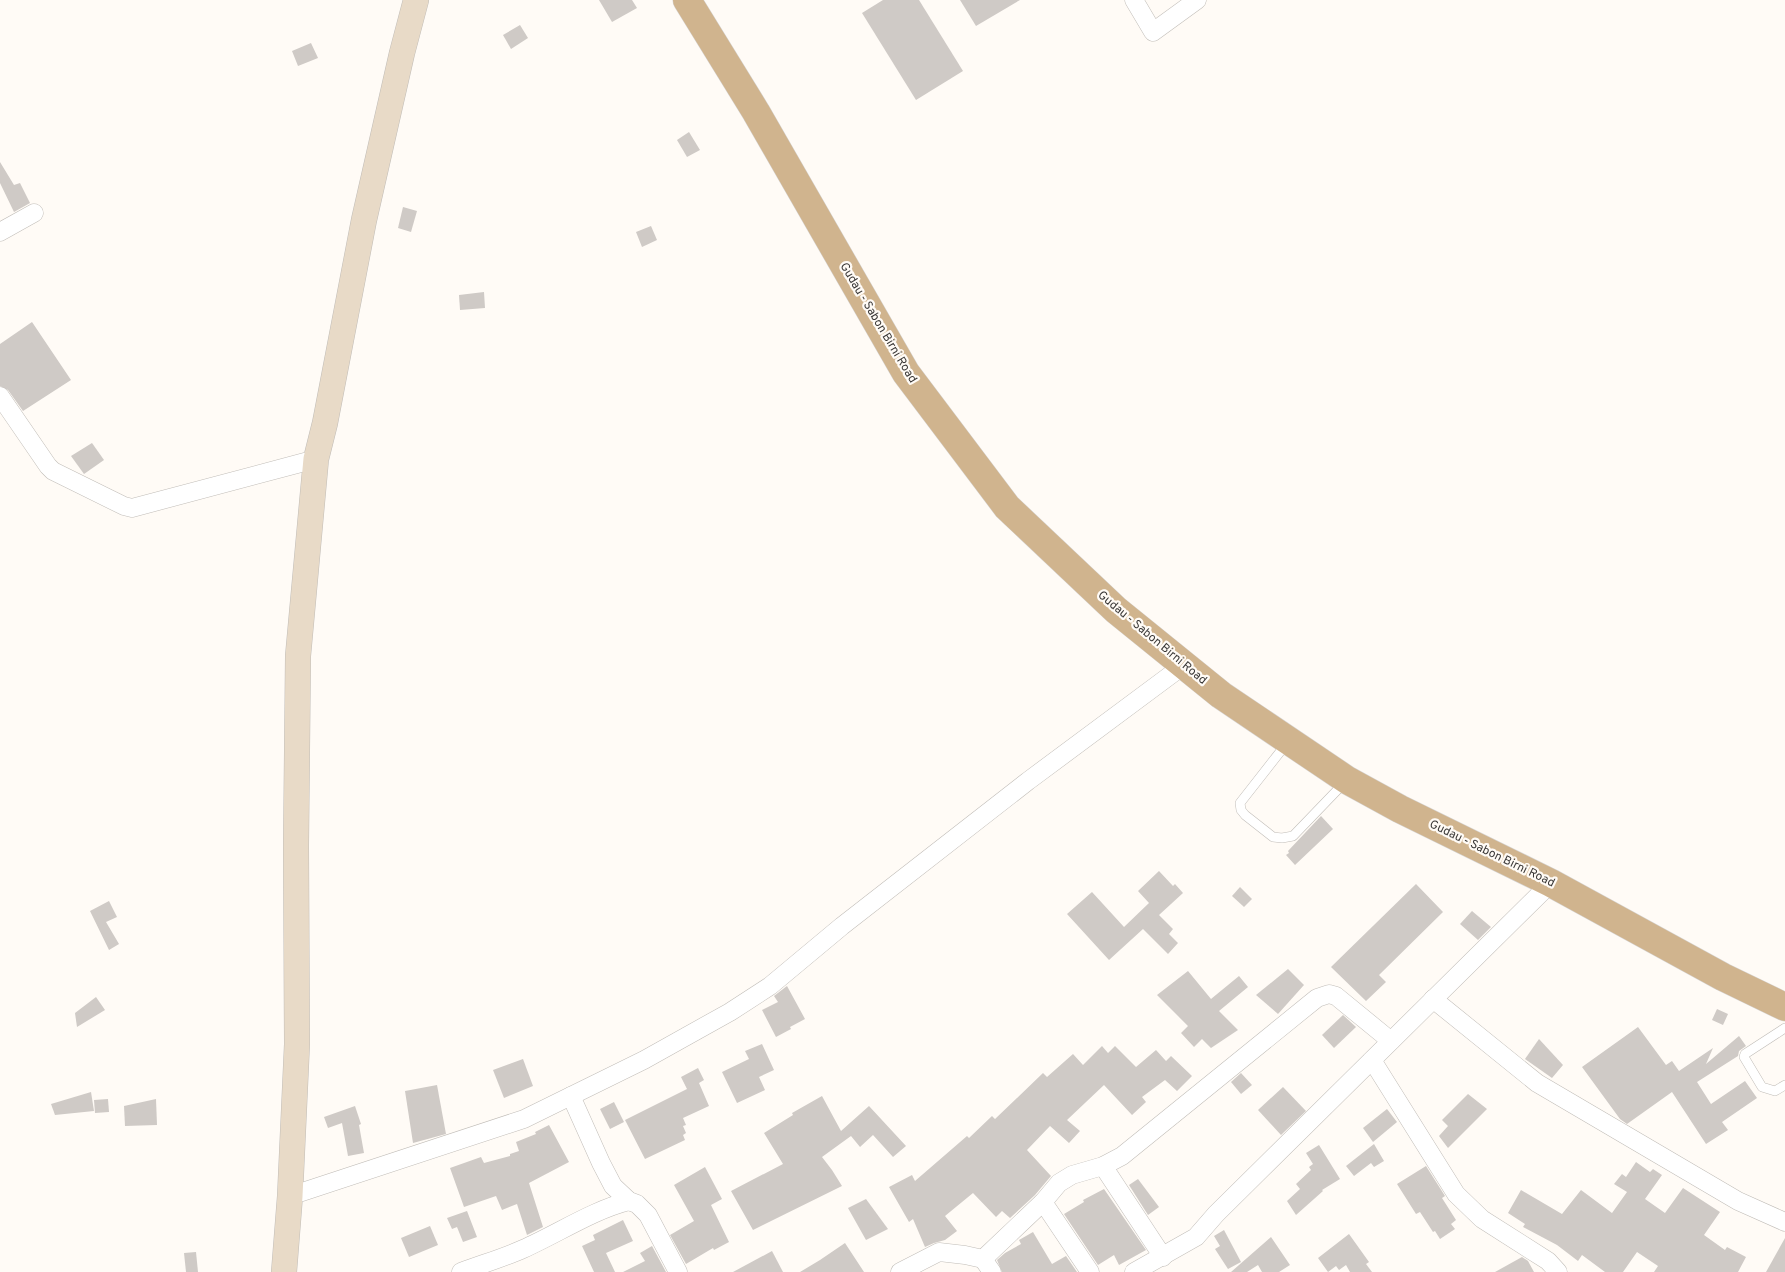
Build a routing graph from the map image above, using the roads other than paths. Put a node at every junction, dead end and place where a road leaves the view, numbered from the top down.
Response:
1 (416, 0) edge
2 (686, 0) edge
3 (1134, 0) edge
4 (1197, 0) edge
5 (34, 213) dead end
6 (0, 232) edge
7 (0, 396) edge
8 (316, 459) junction
9 (1184, 665) junction
10 (1288, 742) junction
11 (1347, 780) junction
12 (1551, 883) junction
13 (1433, 999) junction
14 (1785, 1007) edge
15 (1785, 1028) edge
16 (1391, 1041) junction
17 (1372, 1060) junction
18 (1785, 1085) edge
19 (571, 1096) junction
20 (1103, 1166) junction
21 (290, 1196) junction
22 (629, 1202) junction
23 (1043, 1202) junction
24 (1785, 1222) edge
25 (1162, 1257) junction
26 (987, 1266) edge
27 (676, 1271) edge
28 (284, 1272) edge
29 (461, 1272) edge
30 (900, 1272) edge
31 (1090, 1272) edge
32 (1134, 1272) edge
33 (1558, 1272) edge

1 - 8 street
2 - 9 main road, Gudau - Sabon Birni Road
3 - 4 street
5 - 6 street
7 - 8 street
8 - 21 street
9 - 10 main road, Gudau - Sabon Birni Road
9 - 19 street
10 - 11 main road, Gudau - Sabon Birni Road
10 - 11 lane
11 - 12 main road, Gudau - Sabon Birni Road
12 - 13 street
12 - 14 main road, Gudau - Sabon Birni Road
13 - 16 street
13 - 24 street
15 - 18 lane
16 - 17 street
16 - 20 street
17 - 25 street
17 - 33 street
19 - 21 street
19 - 22 street
20 - 23 street
20 - 25 street
21 - 28 street
22 - 27 street
22 - 29 street
23 - 26 street
23 - 31 street
25 - 32 street
26 - 30 street

